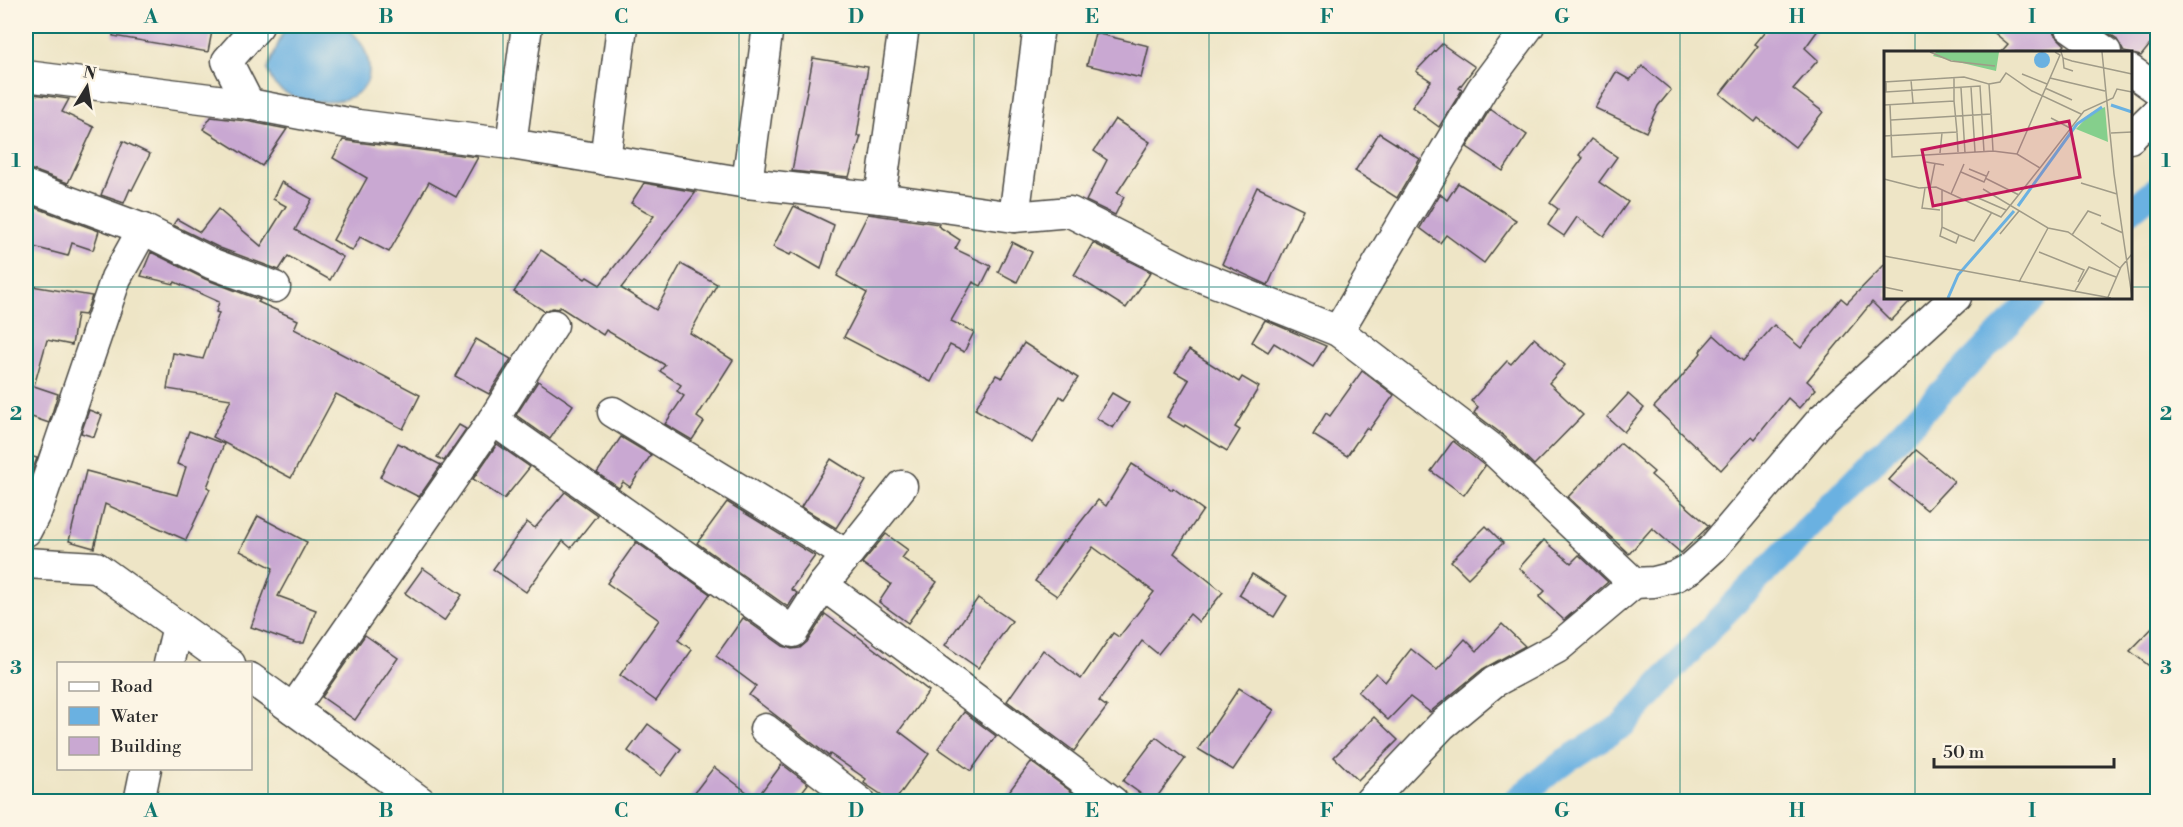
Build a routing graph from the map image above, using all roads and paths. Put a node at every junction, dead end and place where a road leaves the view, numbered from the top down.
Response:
1 (258, 26) edge
2 (527, 26) edge
3 (622, 26) edge
4 (768, 26) edge
5 (903, 26) edge
6 (1040, 26) edge
7 (1528, 26) edge
8 (2069, 26) edge
9 (2105, 51) edge
10 (2132, 71) edge
11 (26, 76) edge
12 (2157, 90) edge
13 (249, 104) junction
14 (2157, 111) edge
15 (2132, 136) edge
16 (512, 144) junction
17 (604, 160) junction
18 (747, 183) junction
19 (27, 186) edge
20 (880, 198) junction
21 (1014, 217) junction
22 (143, 229) junction
23 (274, 287) dead end
24 (1955, 298) edge
25 (553, 325) dead end
26 (1338, 331) junction
27 (614, 412) dead end
28 (493, 420) junction
29 (902, 486) dead end
30 (26, 531) edge
31 (847, 555) junction
32 (26, 563) edge
33 (1634, 583) junction
34 (823, 585) junction
35 (178, 626) junction
36 (169, 662) edge
37 (229, 662) edge
38 (252, 679) edge
39 (294, 709) junction
40 (765, 729) dead end
41 (146, 770) edge
42 (139, 801) edge
43 (421, 801) edge
44 (860, 801) edge
45 (1113, 801) edge
46 (1369, 801) edge

1 - 13 street
2 - 16 street
3 - 17 street
4 - 18 street
5 - 20 street
6 - 21 street
7 - 26 street
8 - 9 street
10 - 12 street
11 - 13 street
13 - 16 street
14 - 15 street
16 - 17 street
17 - 18 street
18 - 20 street
19 - 22 street
20 - 21 street
21 - 26 street
22 - 23 street
22 - 30 street
24 - 33 street
25 - 28 street
26 - 33 street
27 - 31 street
28 - 34 street
28 - 39 street
29 - 31 street
31 - 34 street
32 - 35 street
33 - 46 street
34 - 45 street
35 - 36 street
35 - 37 street
38 - 39 street
39 - 43 street
40 - 44 street
41 - 42 street

